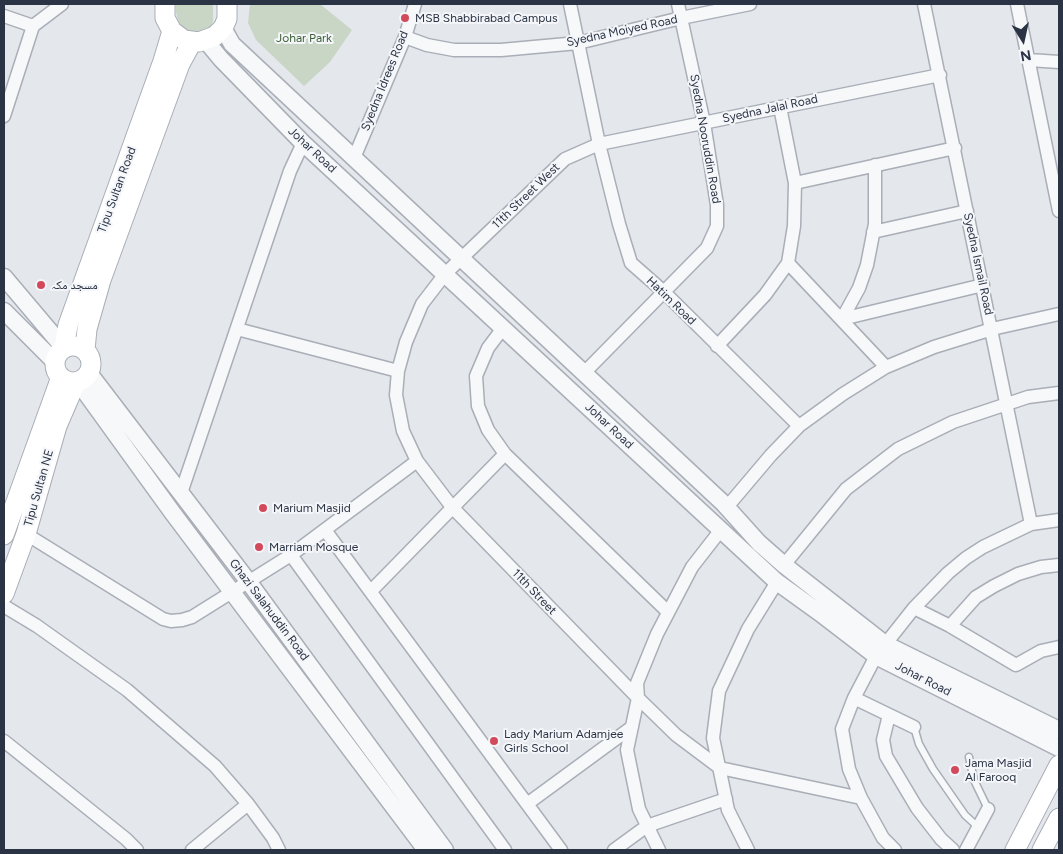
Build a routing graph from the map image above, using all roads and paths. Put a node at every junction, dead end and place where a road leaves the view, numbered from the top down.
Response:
1 (62, 4) edge
2 (227, 4) edge
3 (415, 4) edge
4 (570, 4) edge
5 (678, 4) edge
6 (750, 4) edge
7 (924, 4) edge
8 (1017, 4) edge
9 (162, 6) edge
10 (4, 16) edge
11 (681, 18) junction
12 (33, 26) junction
13 (223, 28) junction
14 (172, 31) junction
15 (405, 37) junction
16 (199, 41) junction
17 (578, 43) junction
18 (1029, 60) junction
19 (1059, 62) edge
20 (940, 75) junction
21 (780, 107) junction
22 (4, 116) edge
23 (704, 123) junction
24 (303, 142) junction
25 (600, 144) junction
26 (955, 148) junction
27 (354, 158) junction
28 (875, 165) junction
29 (795, 183) junction
30 (968, 211) junction
31 (1059, 211) edge
32 (873, 232) junction
33 (461, 259) junction
34 (788, 263) junction
35 (445, 274) junction
36 (4, 277) edge
37 (983, 285) junction
38 (664, 292) junction
39 (4, 311) edge
40 (1059, 314) edge
41 (842, 319) junction
42 (503, 328) junction
43 (237, 329) junction
44 (992, 329) junction
45 (717, 346) junction
46 (886, 367) junction
47 (579, 368) junction
48 (70, 371) junction
49 (398, 371) junction
50 (560, 380) junction
51 (1059, 393) edge
52 (1006, 405) junction
53 (799, 426) junction
54 (505, 454) junction
55 (417, 461) junction
56 (181, 493) junction
57 (725, 505) junction
58 (452, 507) junction
59 (7, 517) edge
60 (1059, 520) edge
61 (1032, 524) junction
62 (714, 525) junction
63 (325, 530) junction
64 (26, 534) junction
65 (4, 535) edge
66 (291, 555) junction
67 (784, 565) junction
68 (1059, 565) edge
69 (248, 581) junction
70 (777, 582) junction
71 (232, 591) junction
72 (371, 591) junction
73 (4, 594) edge
74 (4, 606) edge
75 (914, 608) junction
76 (668, 612) junction
77 (950, 626) junction
78 (1059, 647) edge
79 (880, 650) junction
80 (638, 698) junction
81 (854, 698) junction
82 (889, 715) junction
83 (914, 727) joint
84 (632, 728) junction
85 (1059, 730) edge
86 (4, 741) edge
87 (1059, 748) edge
88 (969, 757) dead end
89 (1059, 765) edge
90 (720, 768) junction
91 (861, 798) junction
92 (726, 799) junction
93 (248, 804) junction
94 (527, 804) junction
95 (988, 809) joint
96 (647, 826) junction
97 (978, 827) junction
98 (1057, 829) edge
99 (421, 848) edge
100 (136, 850) edge
101 (192, 850) edge
102 (279, 850) edge
103 (446, 850) edge
104 (505, 850) edge
105 (561, 850) edge
106 (614, 850) edge
107 (659, 850) edge
108 (748, 850) edge
109 (895, 850) edge
110 (953, 850) edge
111 (966, 850) edge
112 (1015, 850) edge
113 (1042, 850) edge

1 - 12 street
2 - 13 main road
3 - 15 street, Syedna Idrees Road
4 - 17 street, Hatim Road
5 - 11 street, Syedna Nooruddin Road
6 - 11 street, Syedna Moiyed Road
7 - 20 street, Syedna Ismail Road
8 - 18 street
9 - 14 main road
10 - 12 street
11 - 17 street, Syedna Moiyed Road
11 - 23 street, Syedna Nooruddin Road
12 - 22 street
13 - 16 main road
13 - 27 street, Johar Road
14 - 16 main road
14 - 48 main road, Tipu Sultan Road
15 - 17 street, Syedna Moiyed Road
15 - 27 street, Syedna Idrees Road
16 - 24 street, Johar Road
16 - 48 main road, Tipu Sultan Road
17 - 25 street, Hatim Road
18 - 19 street
18 - 31 street
20 - 21 street, Syedna Jalal Road
20 - 26 street, Syedna Ismail Road
21 - 23 street, Syedna Jalal Road
21 - 29 street
23 - 25 street, Syedna Jalal Road
23 - 38 street, Syedna Nooruddin Road
24 - 35 street, Johar Road
24 - 43 street
25 - 33 street, 11th Street West
25 - 38 street, Hatim Road
26 - 28 street
26 - 30 street, Syedna Ismail Road
27 - 33 street, Johar Road
28 - 29 street
28 - 32 street
29 - 34 street
30 - 32 street
30 - 37 street, Syedna Ismail Road
32 - 41 street
33 - 35 street, 11th Street
33 - 47 street, Johar Road
34 - 41 street
34 - 45 street
35 - 42 street, Johar Road
35 - 49 street, 11th Street
36 - 48 street, Ghazi Salahuddin Road
37 - 41 street
37 - 44 street, Syedna Ismail Road
38 - 45 street, Hatim Road
38 - 47 street, Syedna Nooruddin Road
39 - 48 street, Ghazi Salahuddin Road
40 - 44 street
41 - 46 street
42 - 50 street, Johar Road
42 - 54 street
43 - 49 street
43 - 56 street
44 - 46 street
44 - 52 street, Syedna Ismail Road
45 - 53 street, Hatim Road
46 - 53 street
47 - 50 street
47 - 57 street, Johar Road
48 - 56 street, Ghazi Salahuddin Road
48 - 59 main road
48 - 64 main road, Tipu Sultan NE
48 - 71 street, Ghazi Salahuddin Road
49 - 55 street, 11th Street
50 - 62 street, Johar Road
51 - 52 street
52 - 61 street, Syedna Ismail Road
52 - 67 street
53 - 57 street
54 - 58 street
54 - 76 street
55 - 58 street, 11th Street
55 - 63 street
56 - 69 street, Ghazi Salahuddin Road
57 - 62 street
57 - 67 street, Johar Road
58 - 72 street
58 - 80 street, 11th Street
59 - 65 main road
60 - 61 street
61 - 75 street
62 - 70 street, Johar Road
62 - 76 street
63 - 66 street
63 - 72 street
64 - 71 street
64 - 73 main road, Tipu Sultan NE
66 - 69 street
66 - 104 street
67 - 79 street, Johar Road
68 - 77 street
69 - 71 street
69 - 103 street, Ghazi Salahuddin Road
70 - 79 street, Johar Road
70 - 90 street
71 - 99 street, Ghazi Salahuddin Road
72 - 94 street
74 - 93 street
75 - 77 street
75 - 79 street
76 - 80 street
77 - 78 street
79 - 81 street
79 - 85 street, Johar Road
79 - 87 street, Johar Road
80 - 84 street
80 - 90 street, 11th Street
81 - 82 street
81 - 91 street
82 - 83 street
82 - 110 street
83 - 97 lane
84 - 94 street
84 - 96 street
86 - 100 street
88 - 95 lane
89 - 112 main road
90 - 91 street, 11th Street
90 - 92 street
91 - 109 street
92 - 96 street
92 - 108 street
93 - 101 street
93 - 102 street
94 - 105 street
95 - 97 street
96 - 106 street
96 - 107 street
97 - 111 street
98 - 113 main road

